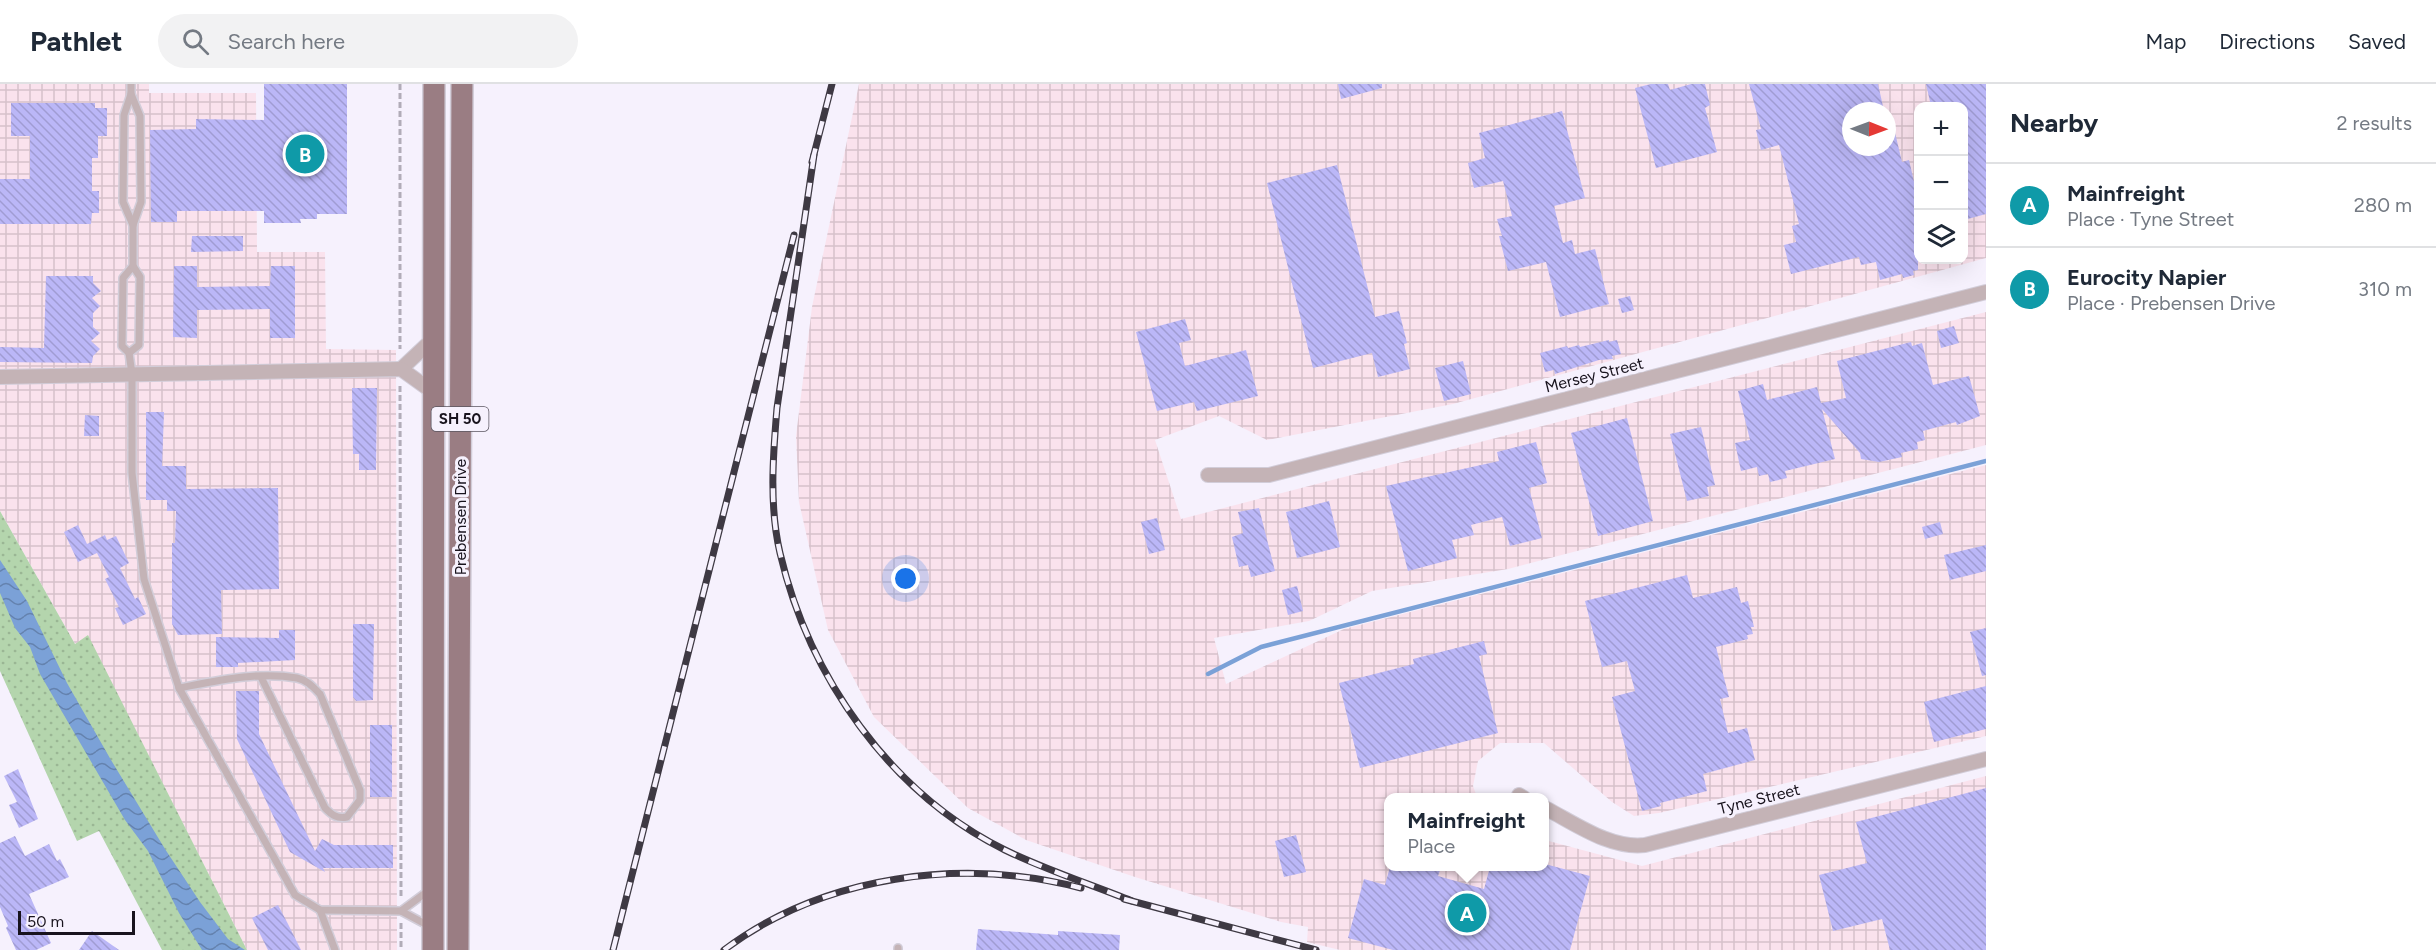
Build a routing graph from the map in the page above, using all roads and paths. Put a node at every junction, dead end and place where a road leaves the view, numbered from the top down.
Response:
1 (131, 84) edge
2 (400, 84) edge
3 (434, 84) edge
4 (462, 84) edge
5 (131, 94) junction
6 (133, 225) junction
7 (133, 266) junction
8 (1986, 292) edge
9 (434, 339) junction
10 (129, 353) junction
11 (400, 369) junction
12 (132, 374) junction
13 (0, 377) edge
14 (433, 392) junction
15 (1208, 475) dead end
16 (261, 677) junction
17 (178, 688) junction
18 (1986, 759) edge
19 (1549, 810) edge
20 (434, 885) junction
21 (320, 910) junction
22 (401, 911) junction
23 (433, 928) junction
24 (334, 950) edge
25 (401, 950) edge
26 (433, 950) edge
27 (458, 950) edge

1 - 5 lane
2 - 11 path
3 - 9 main road, Prebensen Drive / SH 50
4 - 27 main road, Prebensen Drive / SH 50
5 - 6 lane
5 - 6 lane
6 - 7 lane
7 - 10 lane
7 - 10 lane
8 - 15 street, Mersey Street
9 - 11 street
9 - 14 main road, Prebensen Drive / SH 50
10 - 12 lane
11 - 12 street
11 - 14 street
11 - 22 path
12 - 13 street
12 - 17 lane
14 - 20 main road, Prebensen Drive / SH 50
16 - 16 lane
16 - 17 lane
17 - 21 lane
18 - 19 street, Tyne Street
20 - 22 lane
20 - 23 main road, Prebensen Drive / SH 50
21 - 22 lane
21 - 24 lane
22 - 23 lane
22 - 25 path
23 - 26 main road, Prebensen Drive / SH 50

